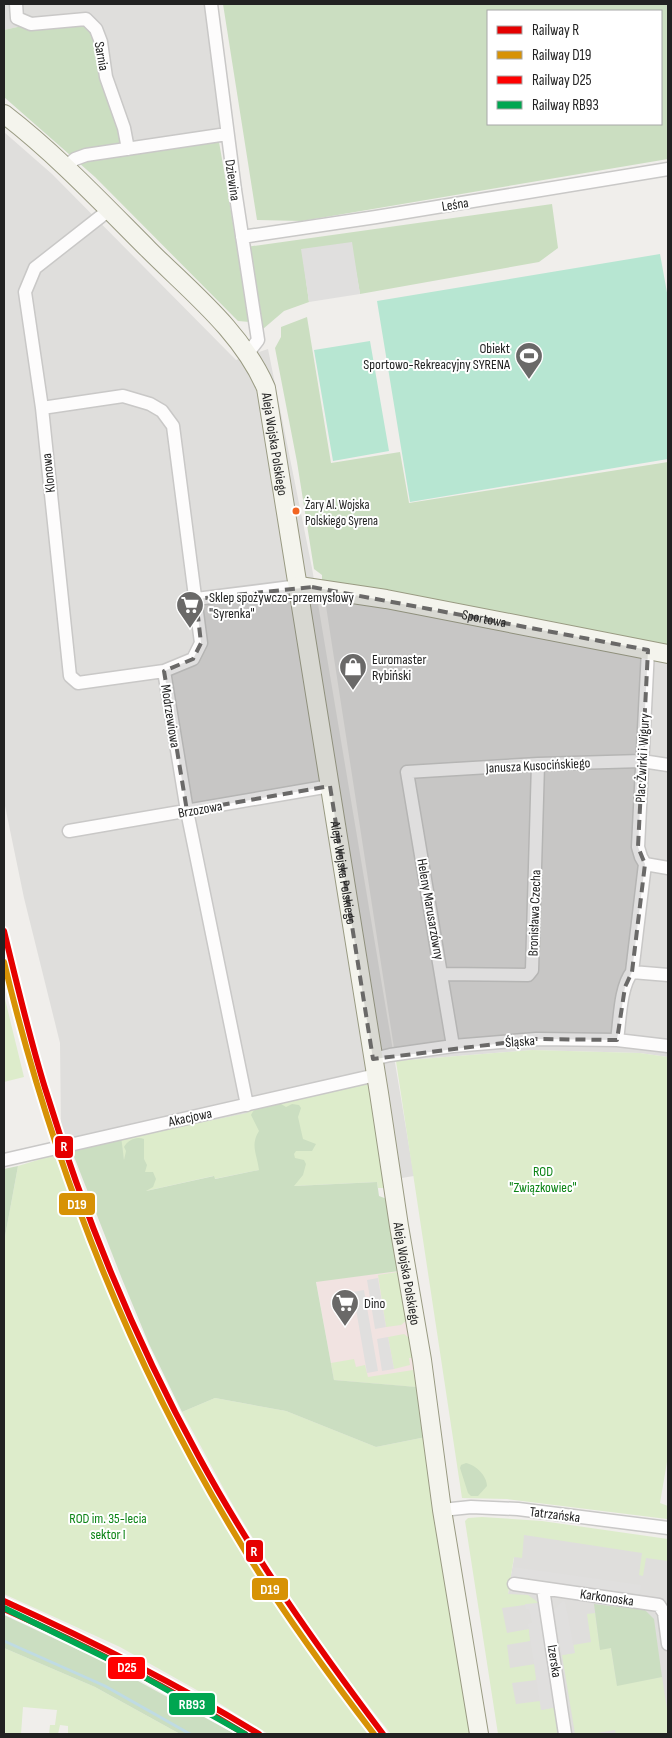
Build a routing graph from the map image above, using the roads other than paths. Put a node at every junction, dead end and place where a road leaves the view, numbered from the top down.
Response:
1 (16, 4) edge
2 (211, 4) edge
3 (4, 114) edge
4 (227, 134) junction
5 (128, 148) junction
6 (66, 167) junction
7 (668, 169) edge
8 (109, 210) junction
9 (242, 237) junction
10 (248, 353) junction
11 (42, 408) junction
12 (299, 586) junction
13 (196, 599) junction
14 (648, 650) junction
15 (668, 654) edge
16 (164, 671) junction
17 (642, 761) junction
18 (538, 764) junction
19 (668, 765) edge
20 (407, 772) joint
21 (330, 786) junction
22 (187, 811) junction
23 (69, 831) dead end
24 (645, 864) junction
25 (668, 868) edge
26 (632, 972) junction
27 (442, 974) junction
28 (668, 975) edge
29 (617, 1040) junction
30 (453, 1046) junction
31 (668, 1046) edge
32 (375, 1067) junction
33 (247, 1105) junction
34 (4, 1160) edge
35 (442, 1510) junction
36 (668, 1528) edge
37 (514, 1584) dead end
38 (543, 1589) junction
39 (664, 1605) edge
40 (668, 1644) edge
41 (479, 1734) edge
42 (565, 1734) edge

1 - 5 street, Sarnia
2 - 4 street, Dziewina
3 - 6 street, Aleja Wojska Polskiego
4 - 5 street
4 - 9 street, Dziewina
5 - 6 street
6 - 8 street, Aleja Wojska Polskiego
7 - 9 street, Leśna
8 - 10 street, Aleja Wojska Polskiego
8 - 11 street, Klonowa
9 - 10 street, Dziewina
10 - 12 street, Aleja Wojska Polskiego
11 - 13 street, Modrzewiowa
11 - 16 street, Klonowa
12 - 13 street
12 - 14 street, Sportowa
12 - 21 street, Aleja Wojska Polskiego
13 - 16 street, Modrzewiowa
14 - 15 street, Sportowa
14 - 17 street, Plac Żwirki i Wigury
16 - 22 street, Modrzewiowa
17 - 18 street, Janusza Kusocińskiego
17 - 19 street, Janusza Kusocińskiego
17 - 24 street, Plac Żwirki i Wigury
18 - 20 street, Janusza Kusocińskiego
18 - 27 street, Bronisława Czecha
20 - 27 street, Heleny Marusarzówny
21 - 22 street, Brzozowa
21 - 32 street, Aleja Wojska Polskiego
22 - 23 street, Brzozowa
22 - 33 street, Modrzewiowa
24 - 25 street
24 - 26 street, Plac Żwirki i Wigury
26 - 28 street
26 - 29 street, Plac Żwirki i Wigury
27 - 30 street, Heleny Marusarzówny
29 - 30 street, Śląska
29 - 31 street, Śląska
30 - 32 street, Śląska
32 - 33 street, Akacjowa
32 - 35 street, Aleja Wojska Polskiego
33 - 34 street, Akacjowa
35 - 36 street, Tatrzańska
35 - 41 street, Aleja Wojska Polskiego
37 - 38 street, Karkonoska
38 - 39 street, Karkonoska
38 - 42 street, Izerska
39 - 40 street, Karkonoska

